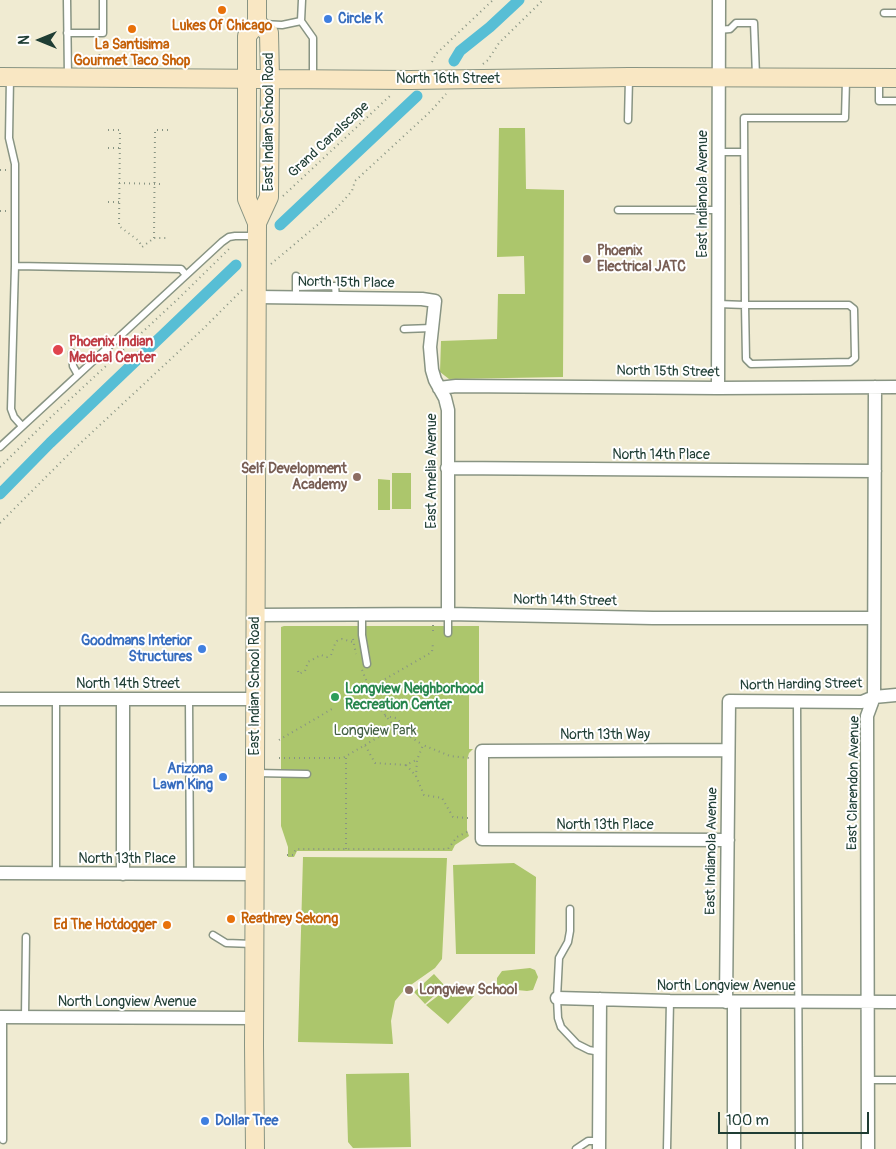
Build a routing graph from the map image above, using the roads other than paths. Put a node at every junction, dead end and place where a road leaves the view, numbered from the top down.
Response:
1 (67, 0) edge
2 (103, 0) edge
3 (257, 0) edge
4 (302, 0) edge
5 (718, 0) edge
6 (884, 13) dead end
7 (896, 13) edge
8 (301, 21) junction
9 (256, 23) junction
10 (718, 30) junction
11 (67, 33) junction
12 (5, 77) edge
13 (629, 77) junction
14 (68, 78) junction
15 (718, 78) junction
16 (756, 78) junction
17 (846, 78) junction
18 (887, 78) edge
19 (247, 79) junction
20 (270, 79) junction
21 (314, 79) junction
22 (896, 101) edge
23 (628, 120) dead end
24 (718, 152) junction
25 (744, 152) junction
26 (618, 210) dead end
27 (717, 210) junction
28 (257, 229) junction
29 (15, 266) junction
30 (186, 276) junction
31 (296, 276) dead end
32 (296, 292) junction
33 (256, 298) junction
34 (435, 301) joint
35 (718, 304) junction
36 (744, 304) junction
37 (432, 328) junction
38 (404, 329) dead end
39 (72, 353) dead end
40 (78, 375) junction
41 (874, 387) junction
42 (896, 387) edge
43 (439, 388) junction
44 (718, 388) junction
45 (22, 426) junction
46 (0, 447) edge
47 (447, 468) junction
48 (875, 471) junction
49 (362, 614) junction
50 (448, 614) junction
51 (255, 615) junction
52 (874, 618) junction
53 (448, 632) dead end
54 (367, 664) dead end
55 (896, 695) edge
56 (874, 697) junction
57 (0, 699) edge
58 (56, 699) junction
59 (123, 699) junction
60 (190, 699) junction
61 (255, 699) junction
62 (729, 701) joint
63 (797, 701) junction
64 (728, 750) junction
65 (255, 773) junction
66 (307, 774) dead end
67 (482, 839) joint
68 (728, 840) junction
69 (0, 873) edge
70 (56, 874) junction
71 (123, 874) junction
72 (190, 874) junction
73 (255, 874) junction
74 (570, 909) dead end
75 (213, 935) dead end
76 (26, 937) dead end
77 (254, 944) junction
78 (556, 998) junction
79 (600, 1000) junction
80 (670, 1002) junction
81 (730, 1002) junction
82 (799, 1002) junction
83 (868, 1002) junction
84 (896, 1002) edge
85 (1, 1017) edge
86 (25, 1017) junction
87 (254, 1018) junction
88 (600, 1052) junction
89 (868, 1080) junction
90 (896, 1080) edge
91 (3, 1140) dead end
92 (600, 1145) edge
93 (255, 1149) edge
94 (576, 1149) edge
95 (667, 1149) edge
96 (734, 1149) edge
97 (800, 1149) edge
98 (868, 1149) edge

1 - 11 lane
2 - 11 lane
3 - 9 main road, East Indian School Road
4 - 8 lane
5 - 10 street, East Indianola Avenue
6 - 7 lane
8 - 9 lane
8 - 21 lane
9 - 19 main road, East Indian School Road
9 - 20 main road, East Indian School Road
10 - 15 street, East Indianola Avenue
10 - 16 lane
11 - 14 lane
12 - 14 main road, North 16th Street
12 - 29 lane
13 - 15 main road, North 16th Street
13 - 21 main road, North 16th Street
13 - 23 lane
14 - 19 main road, North 16th Street
15 - 16 main road, North 16th Street
15 - 24 street, East Indianola Avenue
16 - 17 main road, North 16th Street
17 - 18 main road, North 16th Street
17 - 25 lane
18 - 22 lane
19 - 20 main road, North 16th Street
19 - 28 main road, East Indian School Road
20 - 21 main road, North 16th Street
20 - 28 main road, East Indian School Road
24 - 25 lane
24 - 27 street, East Indianola Avenue
25 - 36 lane
26 - 27 lane
27 - 35 street, East Indianola Avenue
28 - 30 lane
28 - 33 main road, East Indian School Road
29 - 30 lane
29 - 45 lane
30 - 40 lane
31 - 32 lane
32 - 33 street, North 15th Place
32 - 34 street, North 15th Place
33 - 51 main road, East Indian School Road
34 - 37 street, East Amelia Avenue
35 - 36 lane
35 - 44 street, East Indianola Avenue
36 - 36 lane
37 - 38 lane
37 - 43 street, East Amelia Avenue
39 - 40 lane
40 - 45 lane
41 - 42 street, North 15th Street
41 - 44 street, North 15th Street
41 - 48 street, East Clarendon Avenue
43 - 44 street, North 15th Street
43 - 47 street, East Amelia Avenue
45 - 46 lane
47 - 48 street, North 14th Place
47 - 50 street, East Amelia Avenue
48 - 52 street, East Clarendon Avenue
49 - 50 street, North 14th Street
49 - 51 street, North 14th Street
49 - 54 lane
50 - 52 street, North 14th Street
50 - 53 lane
51 - 61 main road, East Indian School Road
52 - 56 street, East Clarendon Avenue
55 - 56 street
56 - 63 street, North Harding Street
56 - 83 street, East Clarendon Avenue
57 - 58 street, North 14th Street
58 - 59 street, North 14th Street
58 - 70 lane
59 - 60 street, North 14th Street
59 - 71 street
60 - 61 street, North 14th Street
60 - 72 lane
61 - 65 main road, East Indian School Road
62 - 63 street, North Harding Street
62 - 64 street, East Indianola Avenue
63 - 82 lane
64 - 67 street, North 13th Way
64 - 68 street, East Indianola Avenue
65 - 66 lane
65 - 73 main road, East Indian School Road
67 - 68 street, North 13th Place
68 - 81 street, East Indianola Avenue
69 - 70 street, North 13th Place
70 - 71 street, North 13th Place
71 - 72 street, North 13th Place
72 - 73 street, North 13th Place
73 - 77 main road, East Indian School Road
74 - 78 lane
75 - 77 lane
76 - 86 lane
77 - 87 main road, East Indian School Road
78 - 79 street, North Longview Avenue
78 - 88 lane
79 - 80 street, North Longview Avenue
79 - 88 street
80 - 81 street, North Longview Avenue
80 - 95 lane
81 - 82 street, North Longview Avenue
81 - 96 street, East Indianola Avenue
82 - 83 street, North Longview Avenue
82 - 97 lane
83 - 84 street, North Longview Avenue
83 - 89 street, East Clarendon Avenue
85 - 86 street, North Longview Avenue
85 - 91 lane
86 - 87 street, North Longview Avenue
87 - 93 main road, East Indian School Road
88 - 92 street
89 - 90 lane
89 - 98 street, East Clarendon Avenue
92 - 94 lane

